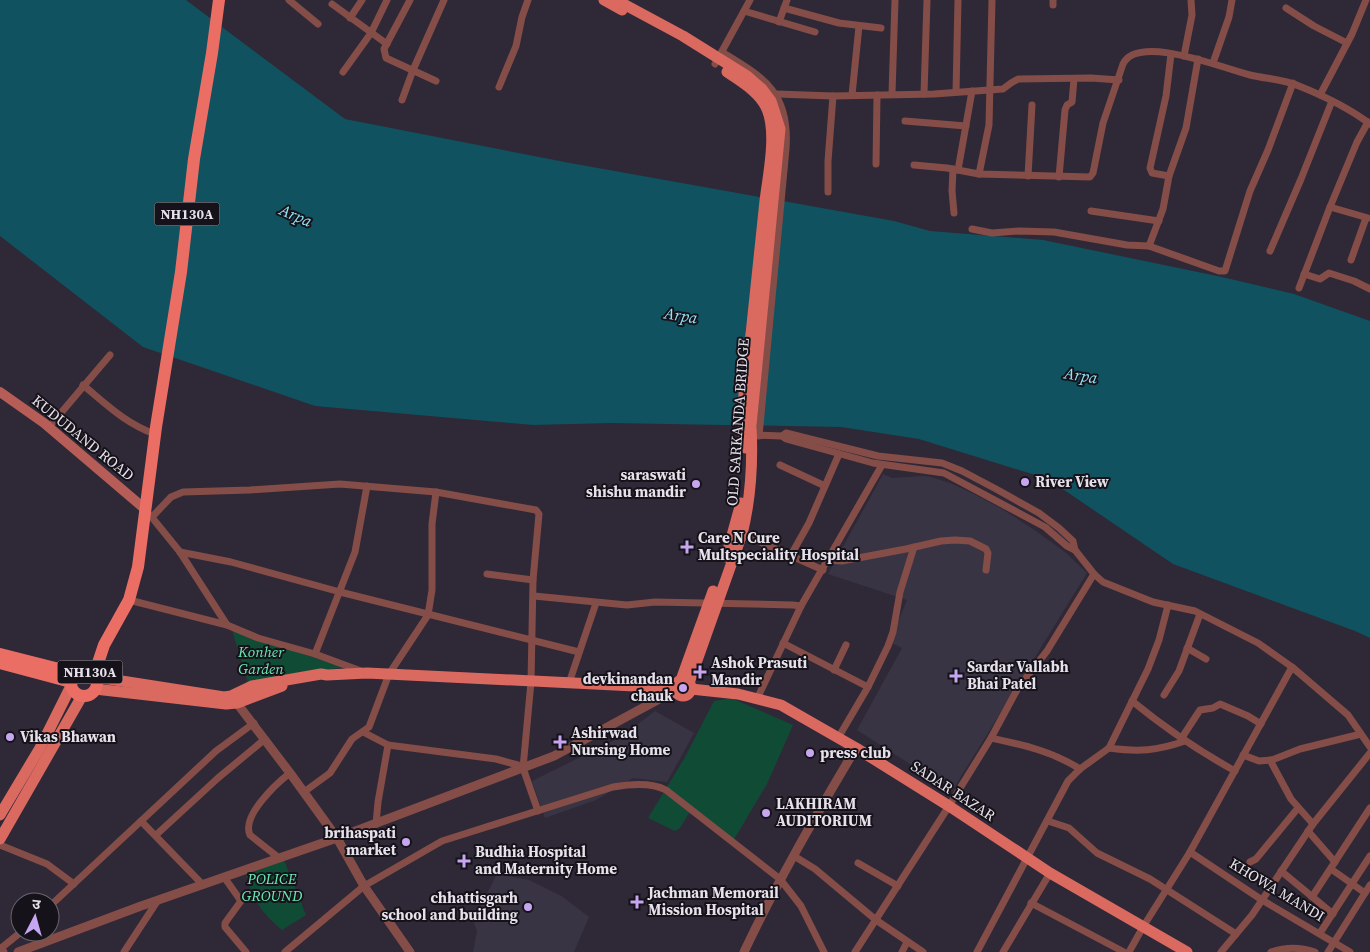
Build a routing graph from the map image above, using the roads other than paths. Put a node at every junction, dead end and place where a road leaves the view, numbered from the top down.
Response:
1 (219, 0) edge
2 (289, 0) edge
3 (362, 0) edge
4 (388, 0) edge
5 (410, 0) edge
6 (444, 0) edge
7 (528, 0) edge
8 (750, 0) edge
9 (787, 0) edge
10 (895, 0) edge
11 (927, 0) edge
12 (958, 0) edge
13 (992, 0) edge
14 (1191, 0) edge
15 (1232, 0) edge
16 (1366, 0) edge
17 (610, 1) edge
18 (332, 4) dead end
19 (784, 8) junction
20 (1286, 8) dead end
21 (744, 11) junction
22 (350, 18) junction
23 (779, 22) junction
24 (318, 24) dead end
25 (859, 26) junction
26 (880, 28) dead end
27 (815, 32) dead end
28 (371, 33) junction
29 (1347, 43) junction
30 (387, 44) junction
31 (1171, 54) junction
32 (1184, 56) junction
33 (719, 58) junction
34 (1198, 59) junction
35 (1214, 63) junction
36 (413, 70) junction
37 (343, 72) dead end
38 (1074, 79) junction
39 (1119, 80) junction
40 (436, 81) dead end
41 (1293, 83) junction
42 (499, 87) dead end
43 (990, 90) junction
44 (972, 91) junction
45 (956, 92) junction
46 (777, 94) junction
47 (892, 94) junction
48 (924, 94) junction
49 (852, 95) junction
50 (877, 95) junction
51 (1320, 95) junction
52 (833, 96) junction
53 (402, 100) dead end
54 (1332, 101) junction
55 (1032, 105) dead end
56 (905, 121) dead end
57 (1369, 123) edge
58 (966, 126) junction
59 (876, 164) dead end
60 (914, 165) dead end
61 (956, 169) junction
62 (979, 174) junction
63 (1028, 176) junction
64 (1169, 176) junction
65 (1059, 177) junction
66 (828, 192) dead end
67 (1330, 207) junction
68 (1091, 211) dead end
69 (954, 213) dead end
70 (1368, 218) edge
71 (1159, 221) junction
72 (972, 229) dead end
73 (1149, 246) junction
74 (1270, 251) dead end
75 (1351, 260) dead end
76 (1304, 274) junction
77 (1300, 288) dead end
78 (1370, 289) edge
79 (110, 355) dead end
80 (83, 385) junction
81 (0, 392) edge
82 (49, 427) junction
83 (156, 431) junction
84 (751, 431) junction
85 (782, 436) junction
86 (839, 454) junction
87 (780, 465) dead end
88 (882, 465) junction
89 (367, 486) junction
90 (825, 486) junction
91 (436, 492) junction
92 (148, 513) junction
93 (742, 534) junction
94 (914, 547) junction
95 (1075, 550) junction
96 (180, 552) junction
97 (791, 556) junction
98 (828, 560) junction
99 (823, 570) junction
100 (986, 570) dead end
101 (487, 574) dead end
102 (1094, 574) junction
103 (533, 580) junction
104 (340, 592) junction
105 (534, 596) junction
106 (129, 600) junction
107 (596, 603) junction
108 (713, 603) junction
109 (1168, 605) junction
110 (801, 606) junction
111 (428, 614) junction
112 (1200, 614) junction
113 (227, 625) junction
114 (532, 642) junction
115 (783, 643) junction
116 (104, 645) junction
117 (846, 646) dead end
118 (1187, 648) junction
119 (579, 652) junction
120 (0, 654) edge
121 (315, 654) junction
122 (1206, 659) dead end
123 (0, 663) edge
124 (1292, 667) junction
125 (834, 670) junction
126 (367, 673) junction
127 (389, 674) junction
128 (74, 678) junction
129 (95, 681) junction
130 (531, 682) junction
131 (569, 683) junction
132 (682, 687) junction
133 (868, 687) junction
134 (1164, 695) dead end
135 (82, 696) junction
136 (234, 699) junction
137 (757, 699) junction
138 (1132, 701) junction
139 (254, 723) junction
140 (1261, 724) junction
141 (363, 732) junction
142 (1361, 734) junction
143 (838, 738) junction
144 (991, 738) junction
145 (265, 739) junction
146 (1183, 740) junction
147 (388, 745) junction
148 (856, 748) junction
149 (1109, 748) junction
150 (1370, 748) edge
151 (1370, 753) edge
152 (1243, 755) junction
153 (1270, 760) junction
154 (523, 768) junction
155 (1080, 768) junction
156 (1235, 771) junction
157 (290, 773) junction
158 (304, 792) junction
159 (949, 806) junction
160 (1298, 808) junction
161 (1370, 808) edge
162 (538, 811) junction
163 (4, 812) edge
164 (141, 821) junction
165 (1048, 821) junction
166 (376, 824) junction
167 (1313, 824) junction
168 (1308, 831) junction
169 (156, 835) junction
170 (337, 838) junction
171 (0, 839) edge
172 (0, 845) edge
173 (1190, 852) junction
174 (794, 856) junction
175 (1370, 856) edge
176 (279, 858) junction
177 (1027, 858) junction
178 (1250, 862) dead end
179 (858, 863) dead end
180 (1333, 866) junction
181 (1281, 871) junction
182 (1050, 873) junction
183 (224, 877) junction
184 (780, 879) junction
185 (74, 884) junction
186 (203, 884) junction
187 (1352, 884) junction
188 (1370, 885) edge
189 (364, 886) junction
190 (898, 886) junction
191 (1167, 889) junction
192 (1365, 894) junction
193 (60, 897) edge
194 (1312, 897) junction
195 (158, 900) junction
196 (1262, 900) junction
197 (1031, 903) junction
198 (1333, 914) junction
199 (876, 920) junction
200 (1143, 927) junction
201 (1320, 933) junction
202 (1236, 934) junction
203 (907, 942) junction
204 (1335, 942) junction
205 (1005, 951) edge
206 (18, 952) edge
207 (124, 952) edge
208 (246, 952) edge
209 (285, 952) edge
210 (410, 952) edge
211 (744, 952) edge
212 (824, 952) edge
213 (855, 952) edge
214 (902, 952) edge
215 (922, 952) edge
216 (977, 952) edge
217 (1124, 952) edge
218 (1129, 952) edge
219 (1186, 952) edge
220 (1221, 952) edge
221 (1271, 952) edge
222 (1314, 952) edge
223 (1328, 952) edge
224 (1350, 952) edge

1 - 83 highway, NH130A
2 - 24 street
3 - 22 street
4 - 28 street
5 - 30 street
6 - 36 street
7 - 42 street
8 - 21 street
9 - 19 street
10 - 47 street
11 - 48 street
12 - 45 street
13 - 43 street
14 - 32 street
15 - 35 street
16 - 29 street
17 - 33 main road, OLD SARKANDA BRIDGE
18 - 22 street
19 - 23 street
19 - 25 street
20 - 29 street
21 - 23 street
21 - 33 street
22 - 28 street
23 - 27 street
25 - 26 street
25 - 49 street
28 - 30 street
28 - 37 street
29 - 51 street
30 - 36 street
31 - 32 street
31 - 39 street
31 - 64 street
32 - 34 street
33 - 46 street
33 - 84 main road, OLD SARKANDA BRIDGE
34 - 35 street
34 - 64 street
35 - 41 street
36 - 40 street
36 - 53 street
38 - 39 street
38 - 43 street
38 - 65 street
39 - 65 street
41 - 51 street
41 - 73 street
43 - 44 street
43 - 62 street
44 - 45 street
44 - 58 street
45 - 48 street
46 - 52 street
46 - 84 street
47 - 48 street
47 - 50 street
49 - 50 street
49 - 52 street
50 - 59 street
51 - 54 street
52 - 66 street
54 - 57 street
54 - 74 street
55 - 63 street
56 - 58 street
57 - 67 street
58 - 61 street
60 - 61 street
61 - 62 street
61 - 69 street
62 - 63 street
63 - 65 street
64 - 71 street
67 - 70 street
67 - 76 street
68 - 71 street
70 - 75 street
71 - 73 street
72 - 73 street
76 - 77 street
76 - 78 street
79 - 80 street
80 - 82 street
80 - 83 street
81 - 82 main road, KUDUDAND ROAD
82 - 92 main road, KUDUDAND ROAD
83 - 92 highway, NH130A
84 - 85 street
84 - 93 main road, OLD SARKANDA BRIDGE
84 - 108 main road
85 - 86 street
85 - 95 street
86 - 88 street
86 - 90 street
87 - 90 street
88 - 95 street
88 - 98 street
89 - 91 street
89 - 92 street
89 - 104 street
90 - 97 street
91 - 103 street
91 - 111 street
92 - 96 street
92 - 106 highway, NH130A
93 - 97 street
93 - 108 main road, OLD SARKANDA BRIDGE
94 - 98 street
94 - 100 street
94 - 133 street
95 - 102 street
96 - 104 street
96 - 113 street
97 - 99 street
98 - 99 street
99 - 110 street
101 - 103 street
102 - 109 street
102 - 144 street
103 - 105 street
104 - 111 street
104 - 121 street
105 - 107 street
105 - 114 street
106 - 113 street
106 - 116 highway, NH130A
107 - 108 street
107 - 119 street
108 - 110 street
108 - 132 main road, OLD SARKANDA BRIDGE
109 - 112 street
109 - 138 street
110 - 115 street
111 - 114 street
111 - 127 street
112 - 118 street
112 - 124 street
113 - 121 street
114 - 119 street
114 - 130 street
115 - 125 street
115 - 137 street
116 - 128 highway, NH130A
116 - 129 highway, NH130A
117 - 125 street
118 - 122 street
118 - 134 street
119 - 131 street
120 - 128 highway, NH130A
121 - 126 street
123 - 128 highway, NH130A
124 - 140 street
124 - 142 street
125 - 133 street
126 - 127 main road, SADAR BAZAR
126 - 136 main road, SADAR BAZAR
127 - 130 main road, SADAR BAZAR
127 - 141 street
128 - 129 highway, NH130A
128 - 135 highway, NH130A
128 - 163 main road
129 - 135 highway, NH130A
129 - 136 main road
130 - 131 main road, SADAR BAZAR
130 - 154 street
131 - 132 main road, SADAR BAZAR
132 - 137 main road, SADAR BAZAR
132 - 154 street
133 - 143 street
135 - 163 main road
136 - 139 street
137 - 143 main road, SADAR BAZAR
138 - 146 street
138 - 149 street
139 - 145 street
139 - 164 street
140 - 146 street
140 - 152 street
141 - 147 street
141 - 158 street
142 - 150 street
142 - 153 street
143 - 148 main road, SADAR BAZAR
144 - 155 street
144 - 159 street
145 - 157 street
145 - 169 street
146 - 149 street
146 - 156 street
147 - 154 street
147 - 166 street
148 - 159 main road, SADAR BAZAR
148 - 174 street
149 - 155 street
151 - 167 street
152 - 153 street
152 - 156 street
153 - 160 street
154 - 162 street
154 - 166 street
155 - 165 street
156 - 173 street
157 - 158 street
157 - 176 street
158 - 170 street
159 - 177 main road, SADAR BAZAR
159 - 190 street
160 - 167 street
160 - 178 street
161 - 180 street
162 - 184 street
162 - 189 street
163 - 171 main road
164 - 169 street
164 - 185 street
165 - 177 street
165 - 191 street
166 - 170 street
167 - 168 street
168 - 180 street
168 - 181 street
169 - 186 street
170 - 176 street
170 - 189 street
172 - 185 street
173 - 191 street
173 - 196 street, KHOWA MANDI
174 - 184 street
174 - 199 street
175 - 187 street
176 - 183 street
177 - 182 main road, SADAR BAZAR
177 - 216 street
179 - 190 street
180 - 187 street
180 - 194 street
181 - 194 street
181 - 196 street
182 - 197 street
182 - 200 main road, SADAR BAZAR
183 - 186 street
183 - 208 street
184 - 211 street
184 - 212 street
185 - 193 street
186 - 195 street
187 - 192 street
187 - 198 street
188 - 192 street
189 - 209 street
189 - 210 street
190 - 199 street
191 - 200 street
191 - 202 street
192 - 204 street
194 - 198 street
195 - 206 street
195 - 207 street
196 - 201 street, KHOWA MANDI
196 - 202 street
197 - 205 street
197 - 217 street
198 - 201 street
199 - 203 street
199 - 213 street
200 - 218 street
200 - 219 main road, SADAR BAZAR
201 - 204 street, KHOWA MANDI
202 - 220 street
203 - 214 street
203 - 215 street
204 - 223 street
204 - 224 street, KHOWA MANDI
221 - 222 street

